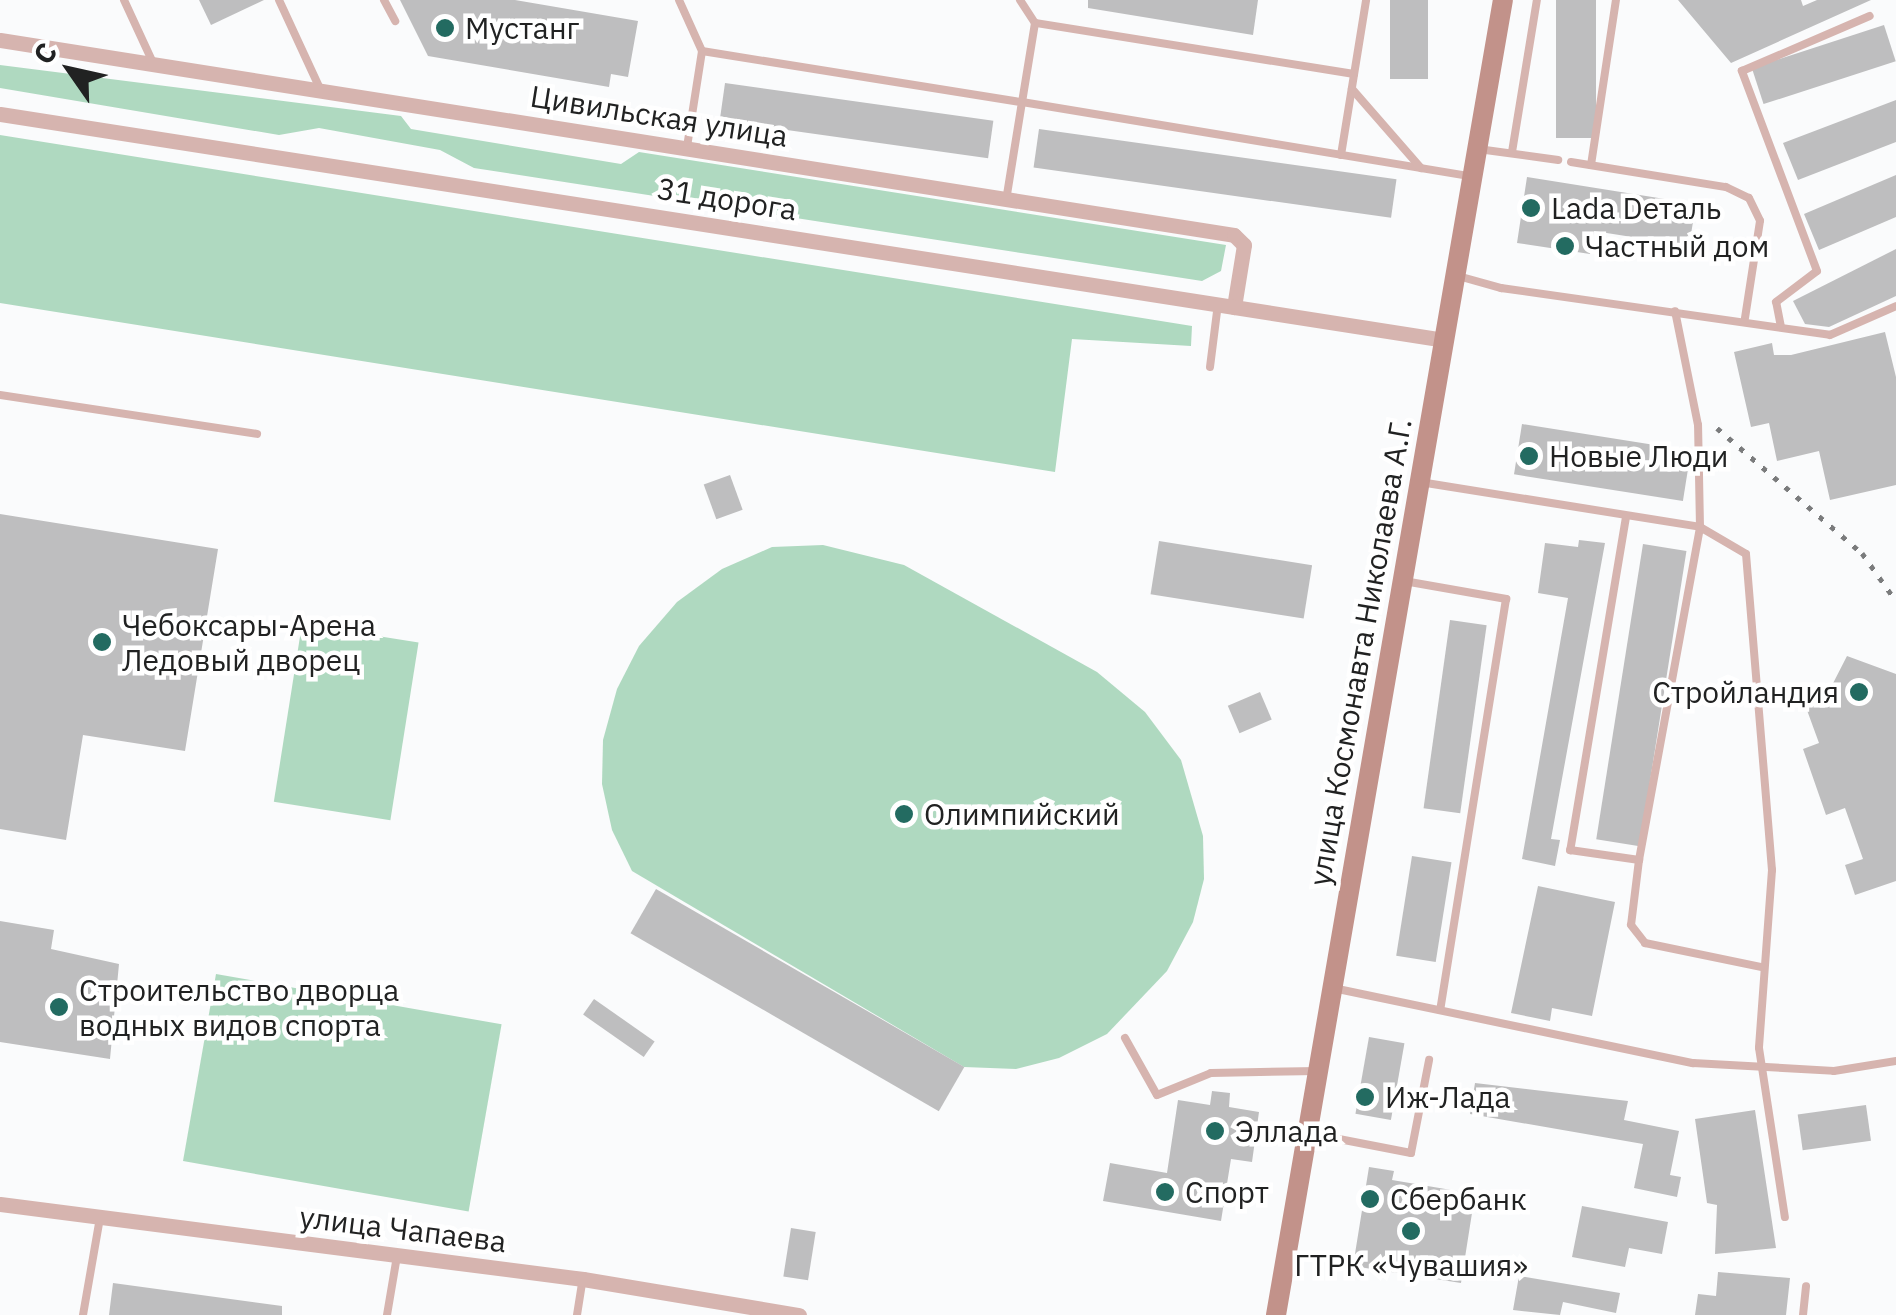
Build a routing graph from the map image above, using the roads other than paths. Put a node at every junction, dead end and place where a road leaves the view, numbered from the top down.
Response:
1 (124, 0) edge
2 (384, 0) edge
3 (679, 0) edge
4 (1020, 0) edge
5 (1366, 0) edge
6 (1504, 0) edge
7 (1537, 0) edge
8 (1616, 0) edge
9 (283, 1) edge
10 (1870, 16) dead end
11 (395, 22) dead end
12 (1035, 23) junction
13 (1, 39) edge
14 (702, 51) junction
15 (154, 65) junction
16 (1354, 74) junction
17 (1352, 88) junction
18 (321, 92) junction
19 (1022, 102) junction
20 (0, 114) edge
21 (688, 147) junction
22 (1478, 149) junction
23 (1512, 152) junction
24 (1341, 155) junction
25 (1558, 160) dead end
26 (1570, 162) dead end
27 (1591, 165) junction
28 (1421, 168) junction
29 (1473, 177) junction
30 (1006, 201) junction
31 (1456, 275) junction
32 (1226, 305) junction
33 (1896, 306) edge
34 (1674, 311) junction
35 (1746, 318) junction
36 (1782, 327) junction
37 (1444, 340) junction
38 (1210, 368) dead end
39 (0, 395) edge
40 (257, 434) dead end
41 (1420, 482) junction
42 (1626, 517) junction
43 (1700, 526) junction
44 (1402, 581) junction
45 (1639, 860) junction
46 (1762, 967) junction
47 (1333, 988) junction
48 (1440, 1010) junction
49 (1125, 1038) dead end
50 (1429, 1060) dead end
51 (1896, 1061) edge
52 (1762, 1069) junction
53 (1319, 1070) junction
54 (1308, 1133) junction
55 (0, 1204) edge
56 (1785, 1217) dead end
57 (100, 1218) junction
58 (397, 1256) junction
59 (582, 1280) junction
60 (1806, 1286) dead end
61 (791, 1314) edge
62 (83, 1315) edge
63 (387, 1315) edge
64 (577, 1315) edge
65 (799, 1315) edge
66 (1276, 1315) edge
67 (1804, 1315) edge

1 - 15 lane
2 - 11 lane
3 - 14 lane
4 - 12 lane
5 - 16 lane
6 - 22 street, улица Космонавта Николаева А.Г.
7 - 23 lane
8 - 27 lane
9 - 18 lane
10 - 36 lane
12 - 16 lane
12 - 19 lane
13 - 15 street, Цивильская улица
14 - 19 lane
14 - 21 lane
15 - 18 street, Цивильская улица
16 - 17 lane
17 - 24 lane
17 - 28 lane
18 - 21 street, Цивильская улица
19 - 24 lane
19 - 30 lane
20 - 32 street, 31 дорога
21 - 30 street, Цивильская улица
22 - 23 lane
22 - 29 street, улица Космонавта Николаева А.Г.
23 - 25 lane
24 - 28 lane
26 - 27 lane
27 - 35 lane
28 - 29 lane
29 - 31 street, улица Космонавта Николаева А.Г.
30 - 32 street, Цивильская улица
31 - 34 lane
31 - 37 street, улица Космонавта Николаева А.Г.
32 - 37 street, 31 дорога
32 - 38 lane
33 - 36 lane
34 - 35 lane
34 - 43 lane
35 - 36 lane
37 - 41 street, улица Космонавта Николаева А.Г.
39 - 40 lane
41 - 42 lane
41 - 44 street, улица Космонавта Николаева А.Г.
42 - 43 lane
42 - 45 lane
43 - 45 lane
43 - 46 lane
44 - 47 street, улица Космонавта Николаева А.Г.
44 - 48 lane
45 - 46 lane
46 - 52 lane
47 - 48 lane
47 - 53 street, улица Космонавта Николаева А.Г.
48 - 52 lane
49 - 53 lane
50 - 54 lane
51 - 52 lane
52 - 56 lane
53 - 54 street, улица Космонавта Николаева А.Г.
54 - 66 street, улица Космонавта Николаева А.Г.
55 - 57 street, улица Чапаева
57 - 58 street, улица Чапаева
57 - 62 lane
58 - 59 street, улица Чапаева
58 - 63 lane
59 - 61 street, улица Чапаева
59 - 64 lane
60 - 67 lane
61 - 65 street, улица Чапаева

